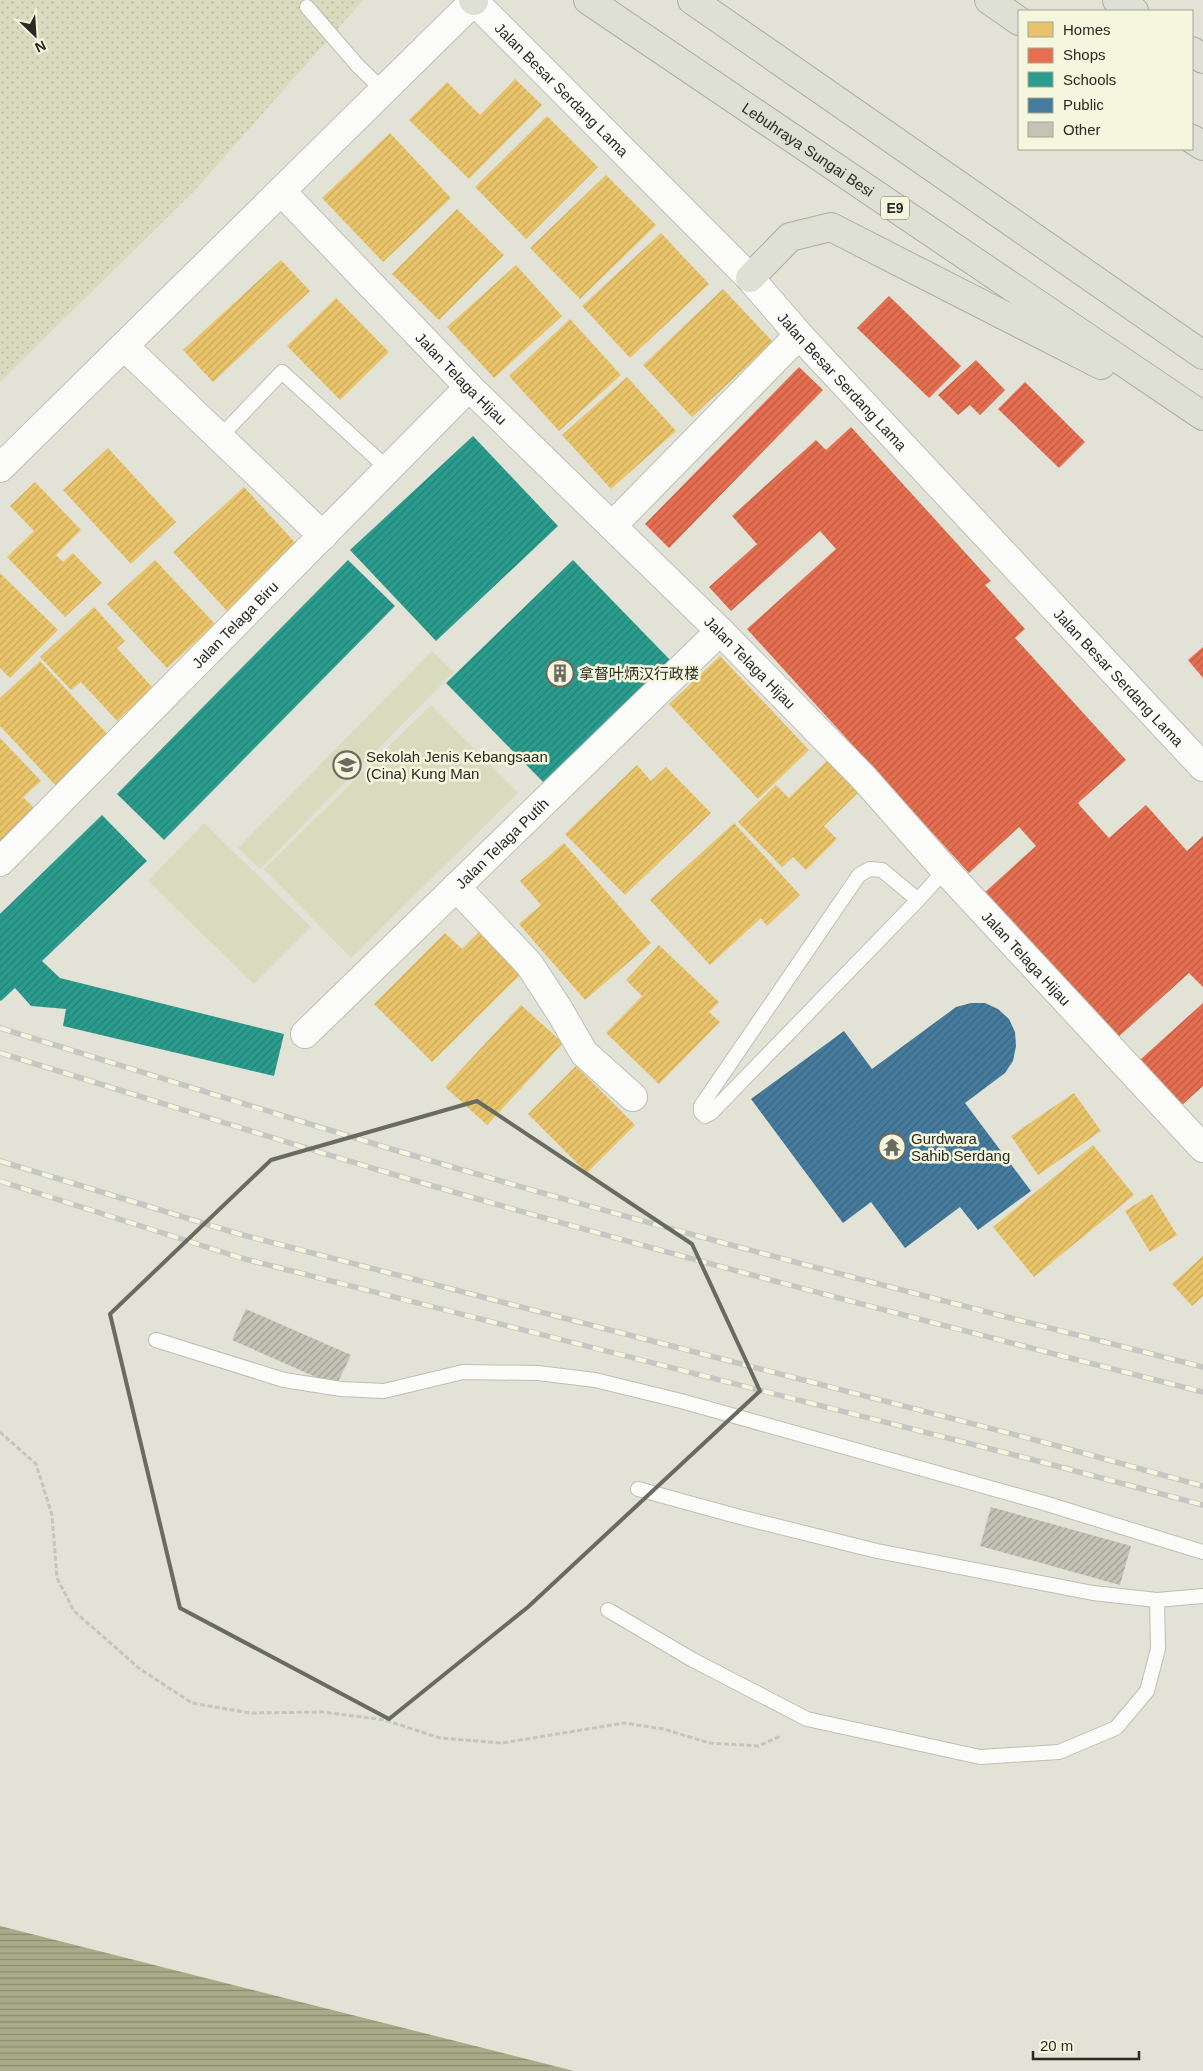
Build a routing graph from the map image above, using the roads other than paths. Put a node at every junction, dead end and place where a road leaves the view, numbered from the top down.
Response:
1 (474, 0) edge
2 (588, 0) edge
3 (692, 0) edge
4 (989, 0) edge
5 (1117, 0) edge
6 (307, 7) dead end
7 (1132, 10) edge
8 (1018, 19) edge
9 (383, 90) junction
10 (281, 192) junction
11 (750, 278) junction
12 (800, 335) junction
13 (124, 346) junction
14 (1203, 356) edge
15 (469, 387) junction
16 (1203, 416) edge
17 (219, 438) junction
18 (0, 468) edge
19 (388, 469) junction
20 (612, 526) junction
21 (323, 536) junction
22 (720, 631) junction
23 (1203, 768) edge
24 (0, 862) edge
25 (944, 870) junction
26 (456, 886) junction
27 (918, 900) junction
28 (305, 1034) dead end
29 (633, 1097) dead end
30 (1198, 1132) edge
31 (156, 1340) dead end
32 (638, 1488) dead end
33 (1203, 1552) edge
34 (1203, 1596) edge
35 (1157, 1600) junction
36 (608, 1610) dead end

1 - 9 street
1 - 11 street, Jalan Besar Serdang Lama
2 - 16 highway, Lebuhraya Sungai Besi / E9
3 - 14 highway
4 - 8 highway
5 - 7 highway
6 - 9 lane
9 - 10 street
10 - 13 street
10 - 15 street, Jalan Telaga Hijau
11 - 12 street, Jalan Besar Serdang Lama
11 - 16 highway
12 - 20 street
12 - 23 street, Jalan Besar Serdang Lama
13 - 17 street
13 - 18 street
15 - 19 street, Jalan Telaga Biru
15 - 20 street, Jalan Telaga Hijau
17 - 19 lane
17 - 21 street
19 - 21 street, Jalan Telaga Biru
20 - 22 street, Jalan Telaga Hijau
21 - 24 street, Jalan Telaga Biru
22 - 25 street, Jalan Telaga Hijau
22 - 26 street, Jalan Telaga Putih
25 - 27 lane
25 - 30 street, Jalan Telaga Hijau
26 - 28 street, Jalan Telaga Putih
26 - 29 street
27 - 27 lane
31 - 33 lane
32 - 35 lane
34 - 35 lane
35 - 36 lane

